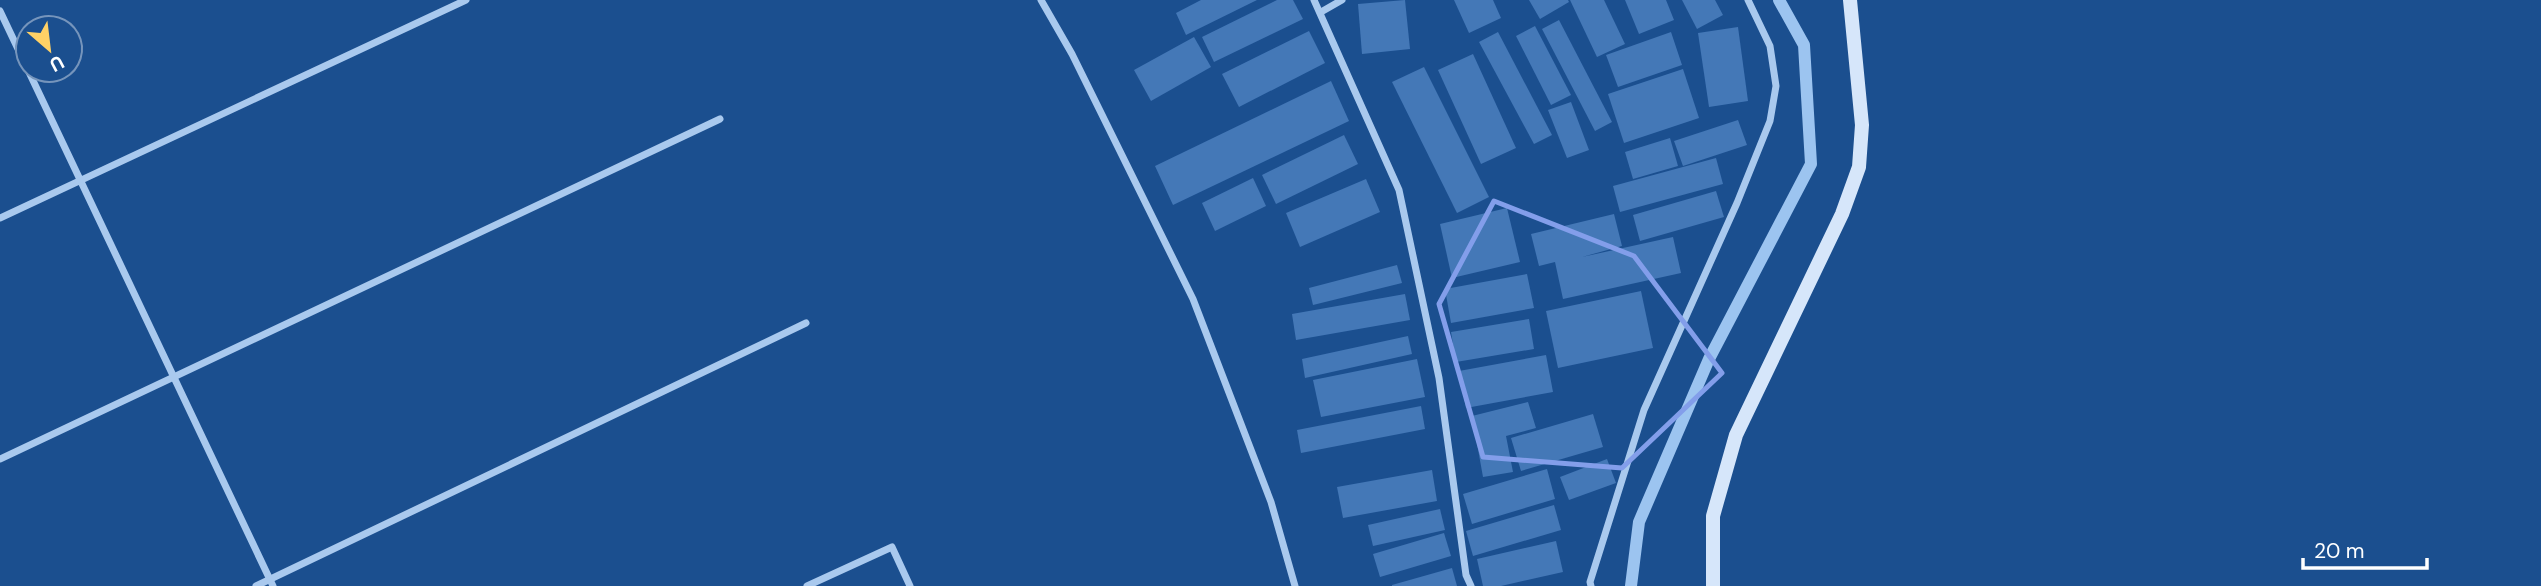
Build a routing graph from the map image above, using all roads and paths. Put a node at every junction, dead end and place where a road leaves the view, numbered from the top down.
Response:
1 (466, 0) edge
2 (1041, 0) edge
3 (1314, 0) edge
4 (1342, 0) edge
5 (1748, 0) edge
6 (1850, 0) edge
7 (0, 11) edge
8 (1321, 12) junction
9 (720, 119) dead end
10 (80, 181) junction
11 (0, 218) edge
12 (806, 323) dead end
13 (173, 376) junction
14 (0, 459) edge
15 (271, 583) edge
16 (256, 586) edge
17 (807, 586) edge
18 (910, 586) edge
19 (1296, 586) edge
20 (1471, 586) edge
21 (1591, 586) edge
22 (1713, 586) edge

1 - 10 street
2 - 19 street
3 - 8 street
4 - 8 street
5 - 21 street
6 - 22 street
7 - 10 street
8 - 20 street
9 - 13 street
10 - 11 street
10 - 13 street
12 - 15 street
13 - 14 street
13 - 15 street
15 - 16 street
17 - 18 street

